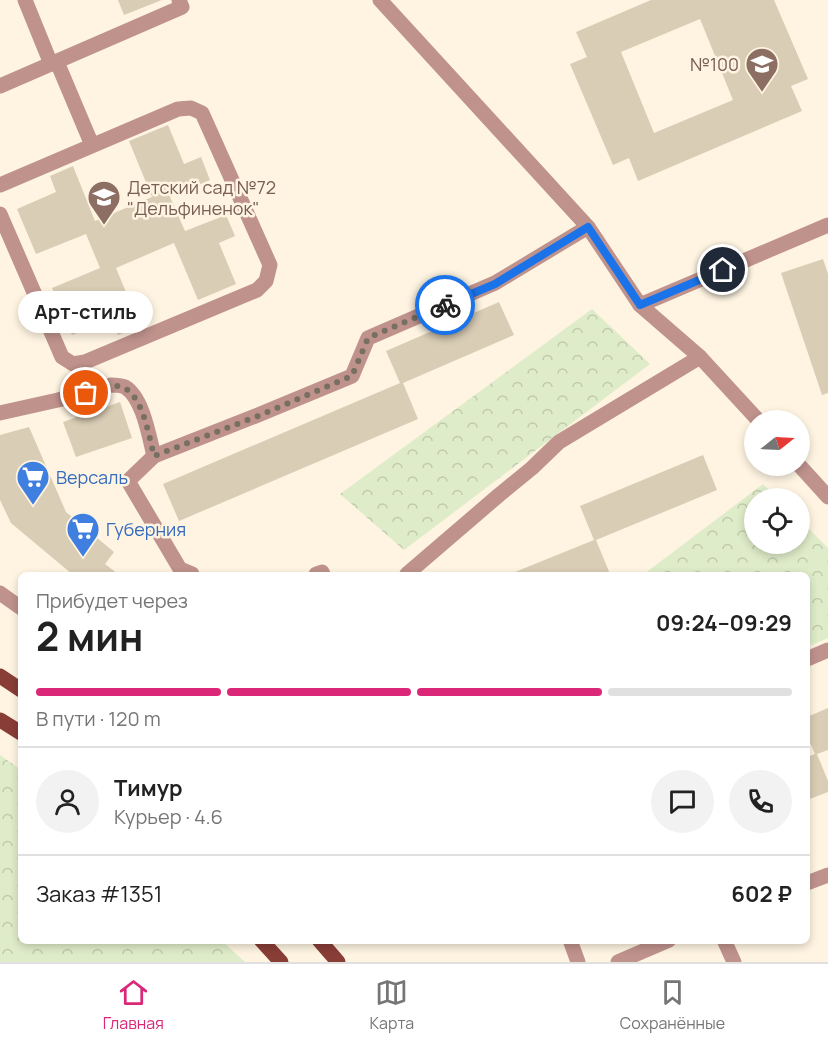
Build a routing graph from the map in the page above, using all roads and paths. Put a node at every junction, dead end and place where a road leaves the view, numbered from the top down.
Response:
1 (25, 0) edge
2 (179, 0) edge
3 (380, 0) edge
4 (54, 63) junction
5 (0, 86) edge
6 (92, 145) junction
7 (0, 185) edge
8 (0, 214) edge
9 (828, 225) edge
10 (588, 227) junction
11 (640, 305) junction
12 (700, 357) junction
13 (749, 410) edge
14 (0, 413) edge
15 (154, 456) junction
16 (809, 476) edge
17 (828, 497) edge
18 (187, 572) edge
19 (408, 572) edge
20 (0, 593) edge
21 (18, 606) edge
22 (828, 650) edge
23 (810, 658) edge
24 (0, 676) edge
25 (18, 688) edge
26 (0, 720) edge
27 (18, 731) edge
28 (828, 875) edge
29 (810, 882) edge
30 (265, 944) edge
31 (322, 944) edge
32 (571, 944) edge
33 (660, 944) edge
34 (726, 944) edge
35 (281, 962) edge
36 (338, 962) edge
37 (578, 962) edge
38 (618, 962) edge
39 (734, 962) edge

1 - 4 street
2 - 4 street
3 - 10 street
4 - 5 street
4 - 6 street
6 - 7 street
6 - 8 street
9 - 11 street
10 - 11 street
10 - 15 street
11 - 12 street
12 - 13 street
12 - 19 street
14 - 15 street
15 - 18 street
16 - 17 street
20 - 21 street
22 - 23 street
24 - 25 main road
26 - 27 main road
28 - 29 street
30 - 35 main road
31 - 36 main road
32 - 37 street
33 - 38 street
34 - 39 street

